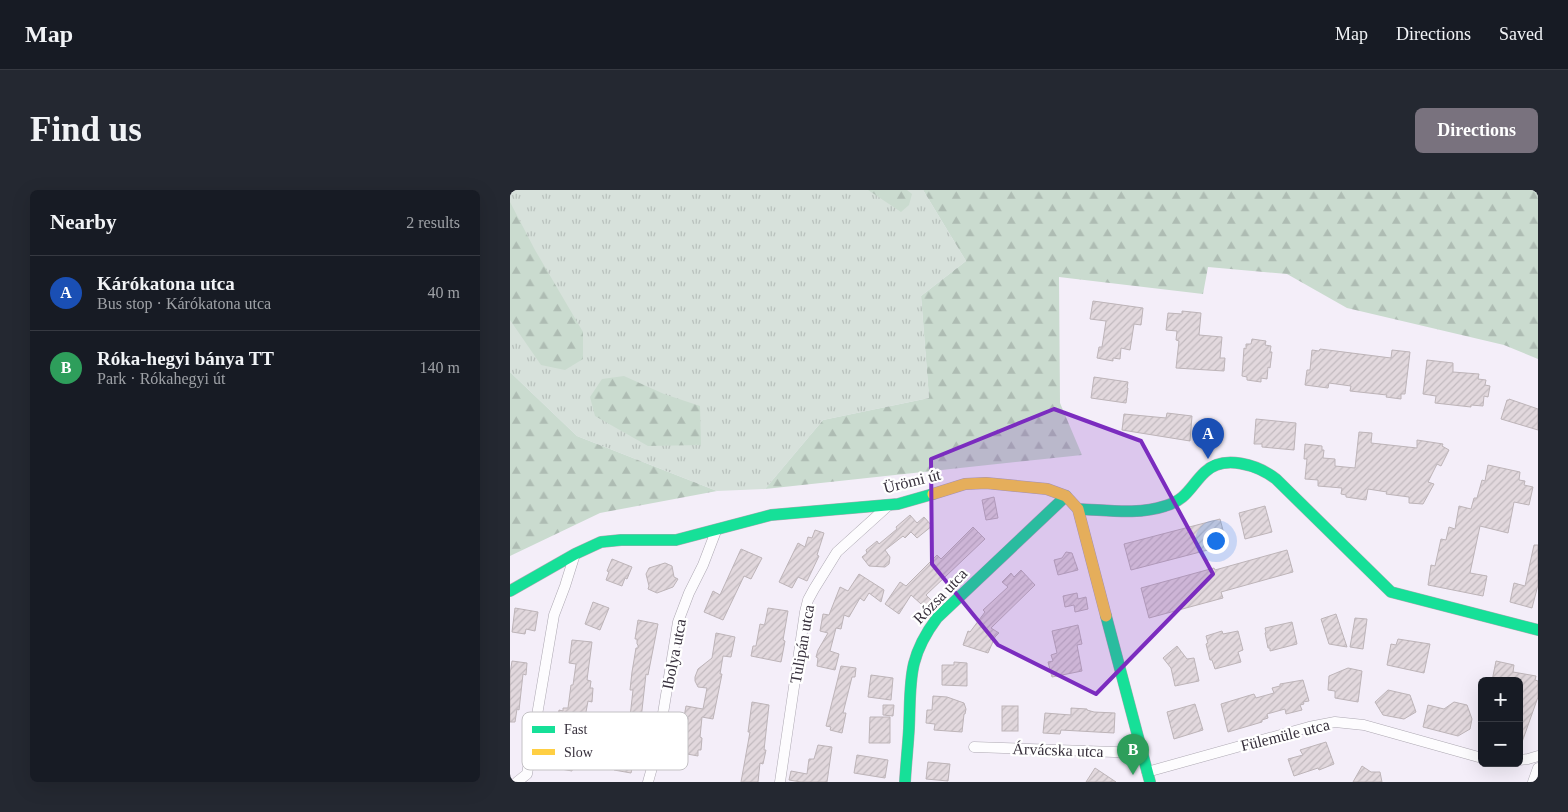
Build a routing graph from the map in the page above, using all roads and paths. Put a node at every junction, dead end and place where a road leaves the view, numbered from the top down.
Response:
1 (1066, 496) junction
2 (889, 505) junction
3 (1078, 509) junction
4 (716, 531) junction
5 (575, 554) junction
6 (510, 591) edge
7 (1538, 630) edge
8 (538, 712) edge
9 (663, 712) edge
10 (974, 747) dead end
11 (1142, 752) junction
12 (1538, 756) edge
13 (1478, 757) edge
14 (1523, 760) edge
15 (1538, 768) edge
16 (528, 770) edge
17 (1148, 777) edge
18 (517, 782) edge
19 (780, 782) edge
20 (905, 782) edge
21 (1533, 782) edge

1 - 2 street, Ürömi út
1 - 3 street, Ürömi út
1 - 20 street, Rózsa utca
2 - 4 street, Ürömi út
2 - 19 street, Tulipán utca
3 - 7 street
3 - 11 street, Ürömi út
4 - 5 street, Ürömi út
4 - 9 street, Ibolya utca
5 - 6 street, Ürömi út
5 - 8 street
10 - 11 street, Árvácska utca
11 - 17 street, Ürömi út
12 - 14 street
13 - 17 street, Fülemüle utca
15 - 21 street
16 - 18 street

